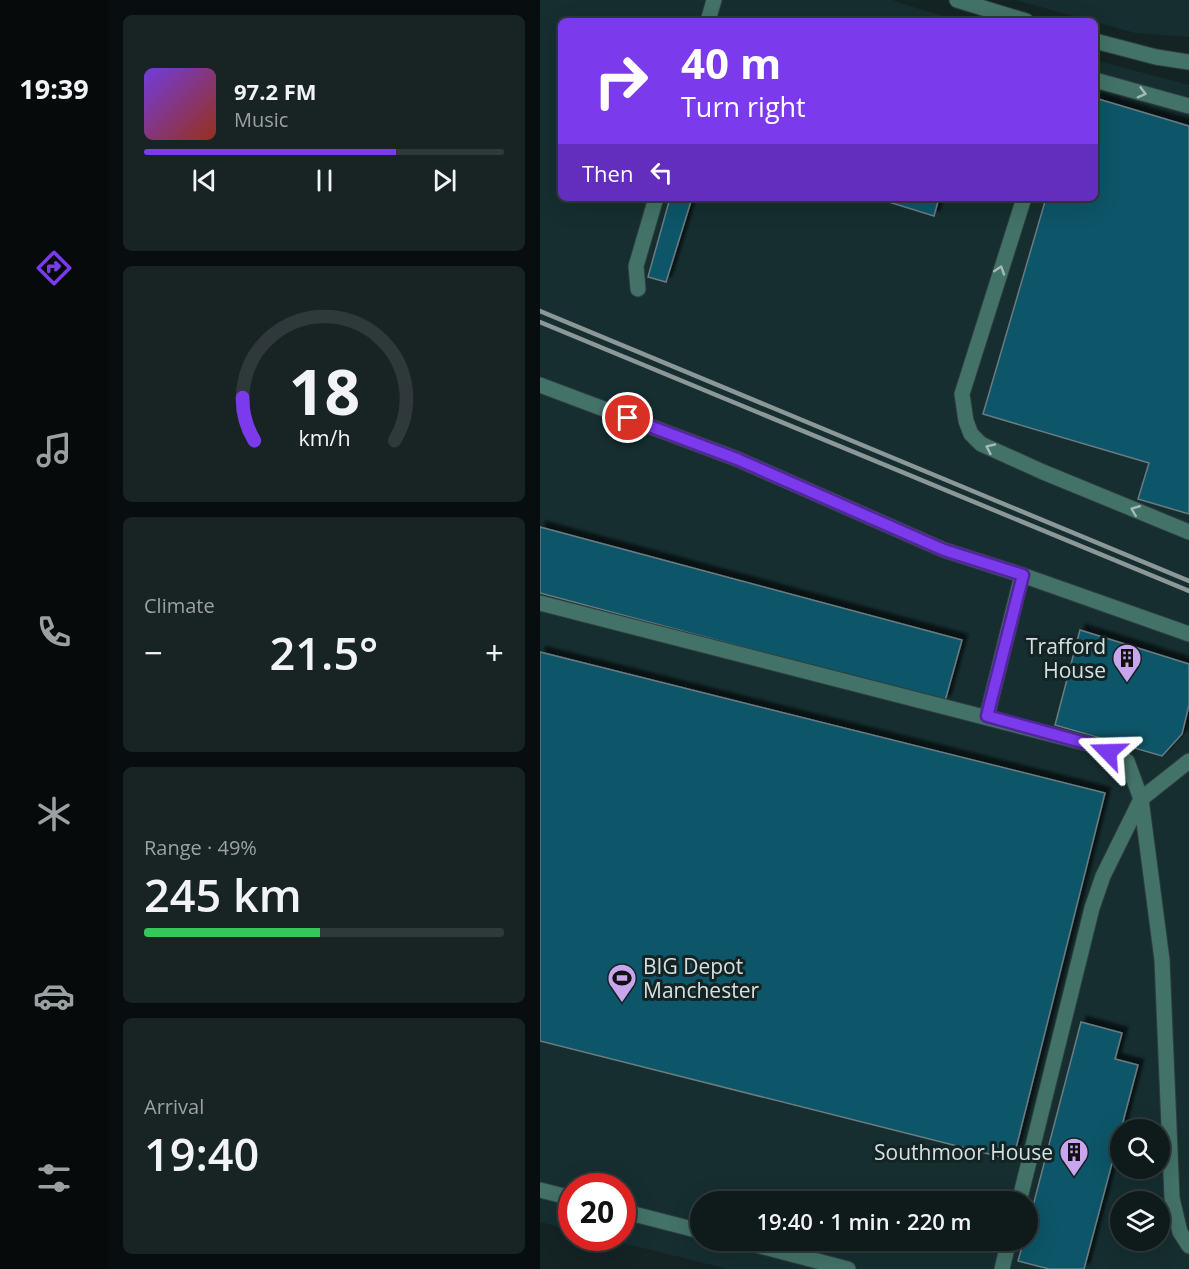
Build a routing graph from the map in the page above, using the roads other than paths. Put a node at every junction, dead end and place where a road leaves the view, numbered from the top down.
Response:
1 (714, 0) edge
2 (957, 0) edge
3 (709, 18) edge
4 (1016, 18) edge
5 (1098, 42) edge
6 (1189, 62) edge
7 (1098, 81) edge
8 (1189, 106) edge
9 (655, 201) edge
10 (1023, 201) edge
11 (638, 289) dead end
12 (540, 385) edge
13 (1189, 532) edge
14 (1023, 575) junction
15 (540, 603) edge
16 (1189, 634) edge
17 (987, 716) junction
18 (1189, 761) edge
19 (1141, 799) junction
20 (540, 1190) edge
21 (1022, 1191) edge
22 (558, 1194) edge
23 (636, 1215) edge
24 (690, 1228) edge
25 (1189, 1246) edge
26 (780, 1251) edge
27 (1006, 1251) edge
28 (848, 1269) edge
29 (1002, 1269) edge

1 - 3 street
2 - 4 street
5 - 6 street
7 -> 8 street
9 - 11 street
13 -> 10 street
12 - 14 street
14 - 16 street
14 - 17 street
15 - 17 street
17 - 19 street
18 - 19 street
19 - 21 street
19 - 25 street
20 - 22 street
23 - 24 street
26 - 28 street
27 - 29 street

